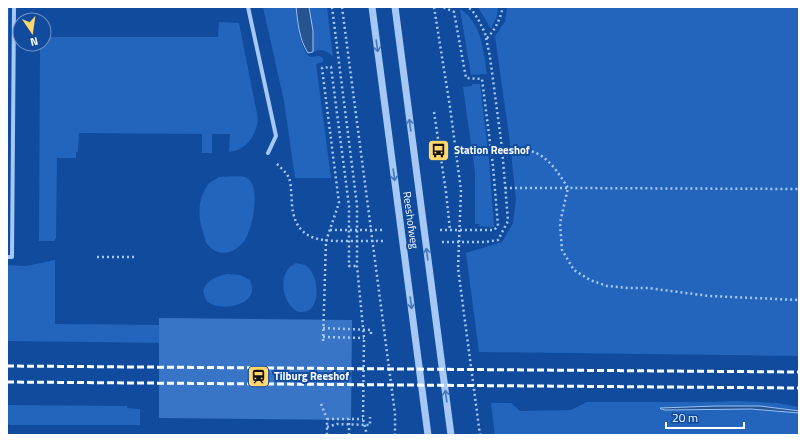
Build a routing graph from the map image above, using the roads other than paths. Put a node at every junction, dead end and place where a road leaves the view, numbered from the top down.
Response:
1 (14, 7) edge
2 (248, 7) edge
3 (372, 7) edge
4 (395, 7) edge
5 (268, 153) road end
6 (9, 257) edge
7 (428, 435) edge
8 (451, 435) edge

1 - 6 street
2 - 5 street
3 -> 7 street, Reeshofweg
8 -> 4 street, Reeshofweg

